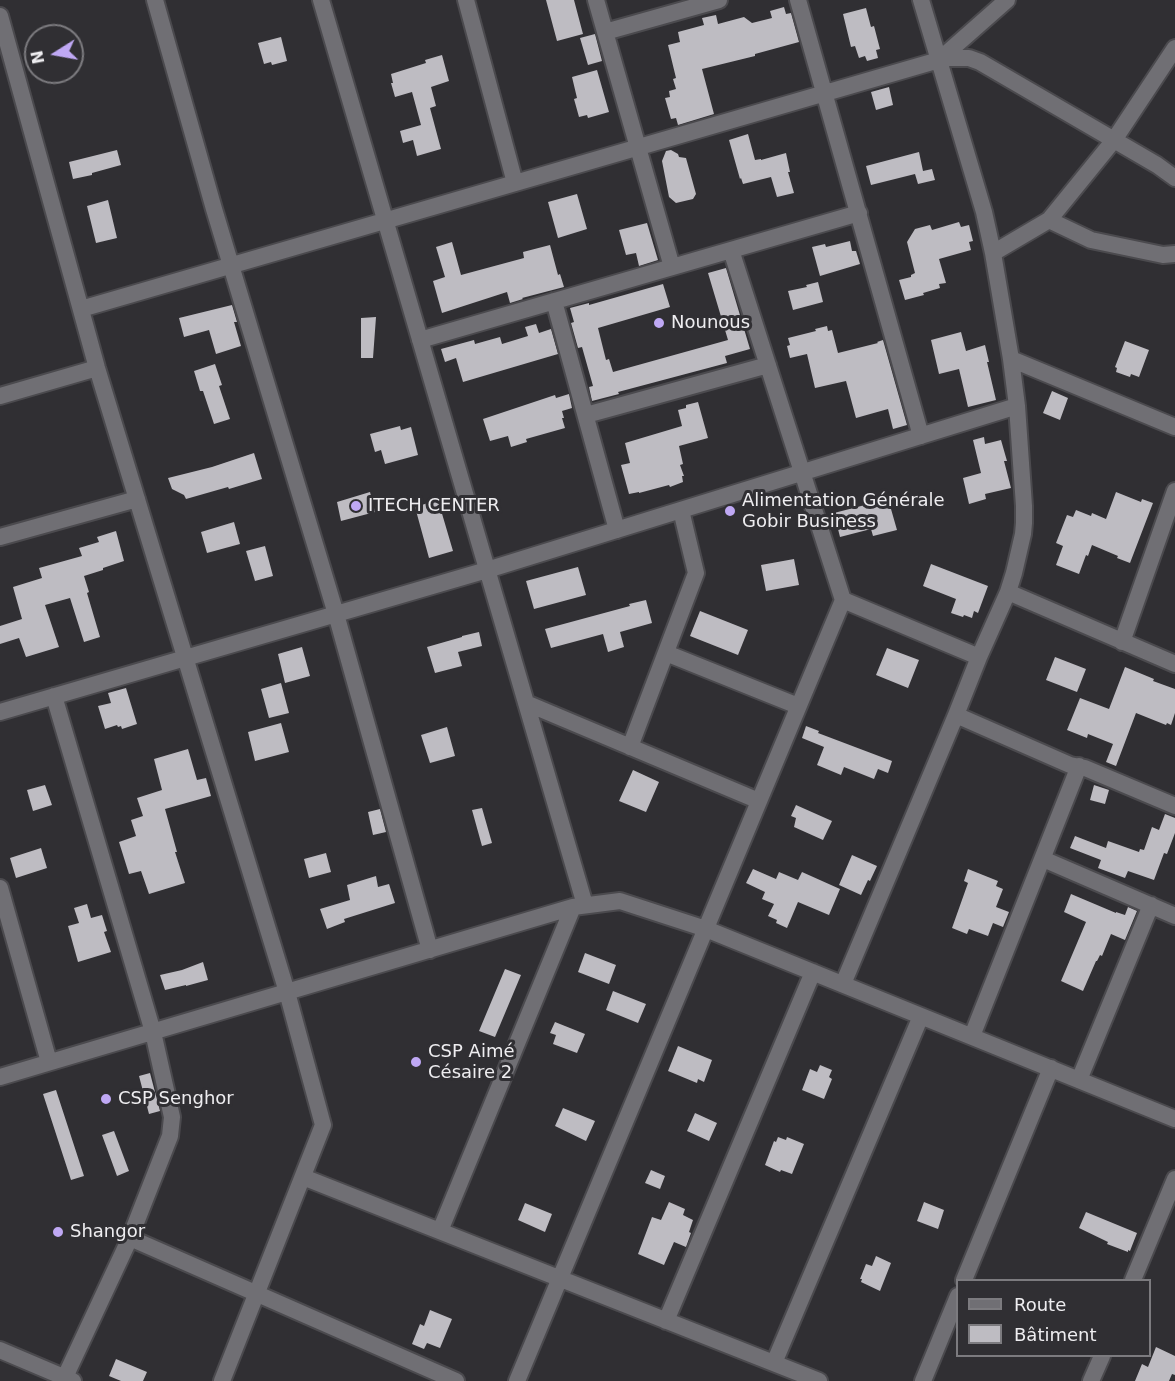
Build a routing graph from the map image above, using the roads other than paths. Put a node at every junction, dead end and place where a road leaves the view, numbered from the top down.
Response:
1 (155, 0) edge
2 (321, 0) edge
3 (466, 0) edge
4 (596, 0) edge
5 (719, 0) edge
6 (798, 0) edge
7 (921, 0) edge
8 (1007, 0) edge
9 (683, 5) edge
10 (0, 16) edge
11 (605, 32) junction
12 (1175, 48) edge
13 (939, 60) junction
14 (824, 93) junction
15 (1114, 140) junction
16 (638, 147) junction
17 (1175, 178) edge
18 (515, 183) junction
19 (859, 213) junction
20 (1049, 220) junction
21 (386, 221) junction
22 (731, 250) junction
23 (993, 253) junction
24 (1175, 254) edge
25 (231, 266) junction
26 (672, 267) junction
27 (554, 301) junction
28 (81, 309) junction
29 (420, 340) junction
30 (1011, 359) junction
31 (768, 365) junction
32 (98, 368) junction
33 (0, 396) edge
34 (1017, 406) junction
35 (586, 415) junction
36 (1175, 427) edge
37 (921, 436) junction
38 (802, 472) junction
39 (1175, 491) edge
40 (137, 499) junction
41 (681, 510) junction
42 (617, 530) junction
43 (0, 537) edge
44 (487, 570) junction
45 (1008, 592) junction
46 (843, 600) junction
47 (336, 614) junction
48 (1122, 642) junction
49 (666, 653) junction
50 (979, 657) junction
51 (186, 658) junction
52 (1175, 664) edge
53 (54, 696) junction
54 (526, 703) junction
55 (798, 706) junction
56 (0, 712) edge
57 (956, 716) junction
58 (630, 747) junction
59 (1079, 766) junction
60 (759, 801) junction
61 (1175, 806) edge
62 (1043, 859) junction
63 (0, 888) edge
64 (1151, 905) junction
65 (579, 906) junction
66 (1175, 916) edge
67 (706, 929) junction
68 (430, 950) junction
69 (813, 972) junction
70 (843, 984) junction
71 (286, 992) junction
72 (921, 1016) junction
73 (153, 1032) junction
74 (972, 1036) junction
75 (49, 1062) junction
76 (1051, 1068) junction
77 (0, 1077) edge
78 (1079, 1080) junction
79 (1175, 1119) edge
80 (303, 1177) junction
81 (1175, 1179) edge
82 (440, 1231) junction
83 (130, 1238) junction
84 (560, 1278) junction
85 (965, 1279) edge
86 (1134, 1279) edge
87 (257, 1294) junction
88 (956, 1298) edge
89 (666, 1321) junction
90 (0, 1350) edge
91 (1102, 1357) edge
92 (774, 1363) junction
93 (70, 1379) edge
94 (222, 1381) edge
95 (456, 1381) edge
96 (517, 1381) edge
97 (819, 1381) edge
98 (923, 1381) edge
99 (1091, 1381) edge

1 - 25 street
2 - 21 street
3 - 18 street
4 - 11 street
5 - 9 street
6 - 14 street
7 - 13 street
8 - 13 street
9 - 11 street
10 - 28 street
11 - 16 street
12 - 15 street
13 - 14 street
13 - 15 street
13 - 23 street
14 - 16 street
14 - 19 street
15 - 17 street
15 - 20 street
16 - 18 street
16 - 26 street
18 - 21 street
19 - 22 street
19 - 37 street
20 - 23 street
20 - 24 street
21 - 25 street
21 - 29 street
22 - 26 street
22 - 31 street
23 - 30 street
25 - 28 street
25 - 47 street
26 - 27 street
27 - 29 street
27 - 35 street
28 - 32 street
29 - 44 street
30 - 34 street
30 - 36 street
31 - 35 street
31 - 38 street
32 - 33 street
32 - 40 street
34 - 37 street
34 - 45 street
35 - 42 street
37 - 38 street
38 - 41 street
38 - 46 street
39 - 48 street
40 - 43 street
40 - 51 street
41 - 42 street
41 - 49 street
42 - 44 street
44 - 47 street
44 - 54 street
45 - 48 street
45 - 50 street
46 - 50 street
46 - 55 street
47 - 51 street
47 - 68 street
48 - 52 street
49 - 55 street
49 - 58 street
50 - 57 street
51 - 53 street
51 - 71 street
53 - 56 street
53 - 73 street
54 - 58 street
54 - 65 street
55 - 60 street
57 - 59 street
57 - 70 street
58 - 60 street
59 - 61 street
59 - 62 street
60 - 67 street
62 - 64 street
62 - 74 street
63 - 75 street
64 - 66 street
64 - 78 street
65 - 67 street
65 - 68 street
65 - 82 street
67 - 69 street
67 - 84 street
68 - 71 street
69 - 70 street
69 - 89 street
70 - 72 street
71 - 73 street
71 - 80 street
72 - 74 street
72 - 92 street
73 - 75 street
73 - 83 street
74 - 76 street
75 - 77 street
76 - 78 street
76 - 85 street
78 - 79 street
80 - 82 street
80 - 87 street
81 - 86 street
82 - 84 street
83 - 87 street
83 - 93 street
84 - 89 street
84 - 96 street
87 - 94 street
87 - 95 street
88 - 98 street
89 - 92 street
90 - 93 street
91 - 99 street
92 - 97 street

